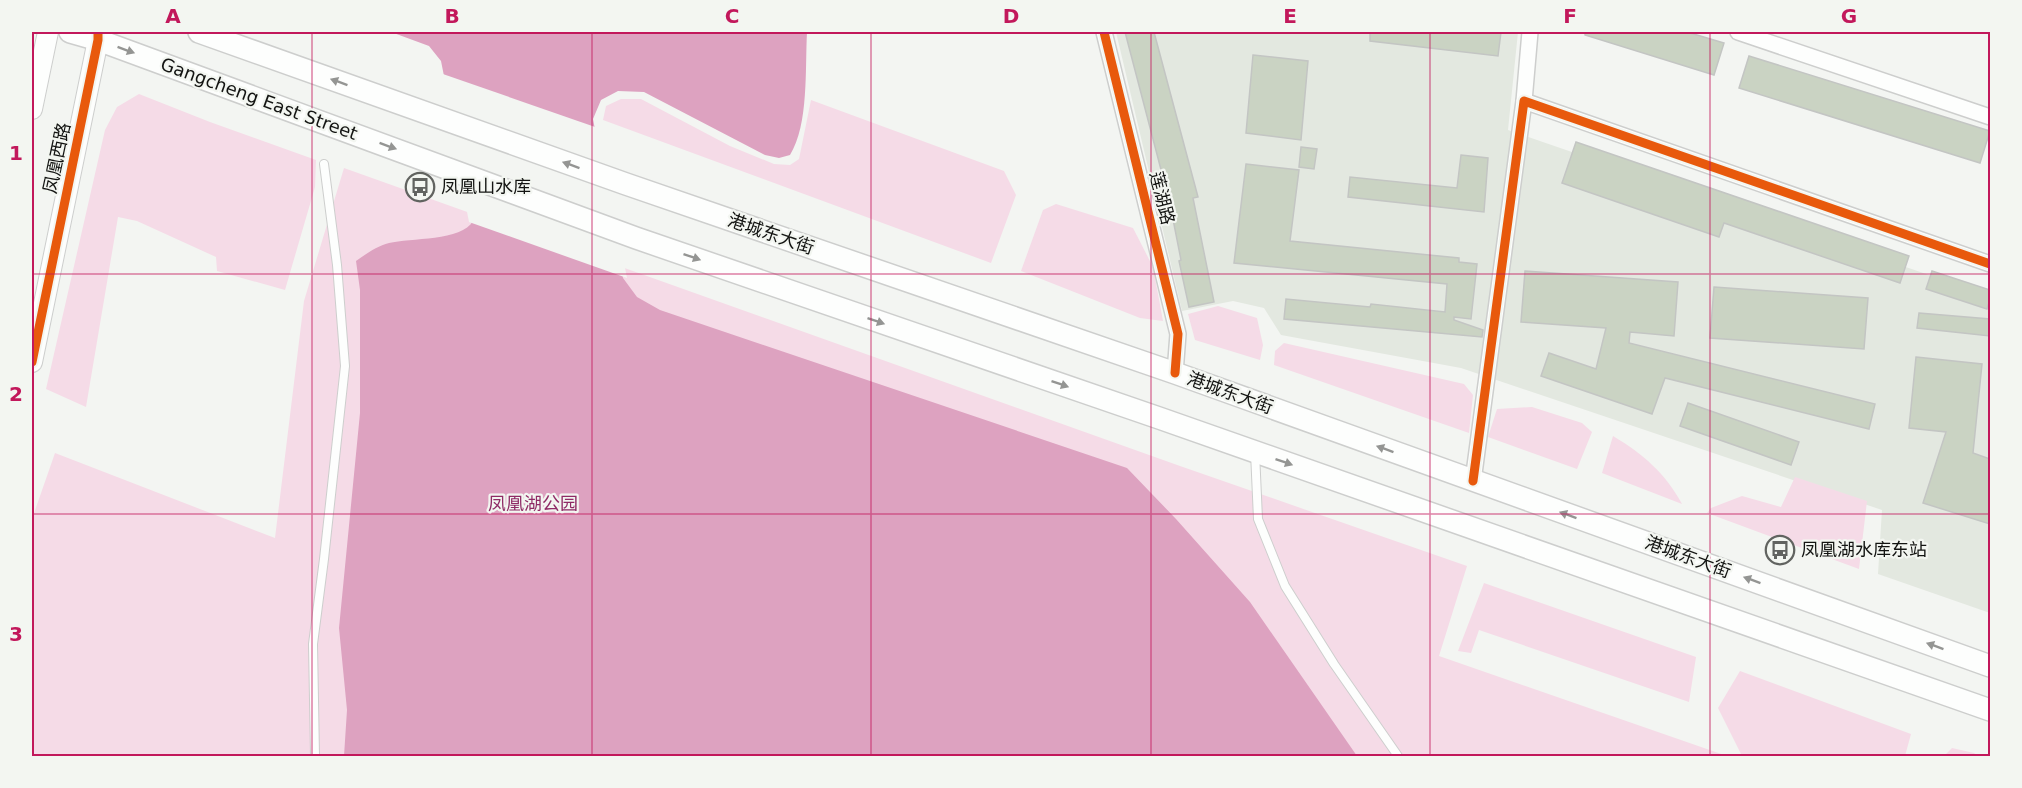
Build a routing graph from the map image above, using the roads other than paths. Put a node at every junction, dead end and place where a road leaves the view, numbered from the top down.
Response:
1 (48, 32) edge
2 (70, 32) edge
3 (199, 32) edge
4 (1104, 32) edge
5 (1530, 32) edge
6 (1738, 32) edge
7 (98, 36) edge
8 (1524, 101) junction
9 (32, 109) edge
10 (1990, 117) edge
11 (324, 164) dead end
12 (1990, 264) edge
13 (32, 362) edge
14 (1175, 374) junction
15 (1255, 451) junction
16 (1473, 481) junction
17 (1990, 666) edge
18 (1990, 710) edge
19 (315, 756) edge
20 (1398, 756) edge

1 - 9 street, 凤凰西路
2 - 7 main road, Gangcheng East Street
14 -> 3 main road, 港城东大街
4 - 14 street, 莲湖路
5 - 8 street
6 - 10 street
7 - 13 street, 凤凰西路
7 -> 15 main road, Gangcheng East Street
8 - 12 street
8 - 16 street
11 - 19 lane
16 -> 14 main road, 港城东大街
15 -> 18 main road
15 - 20 lane
17 -> 16 main road, 港城东大街

